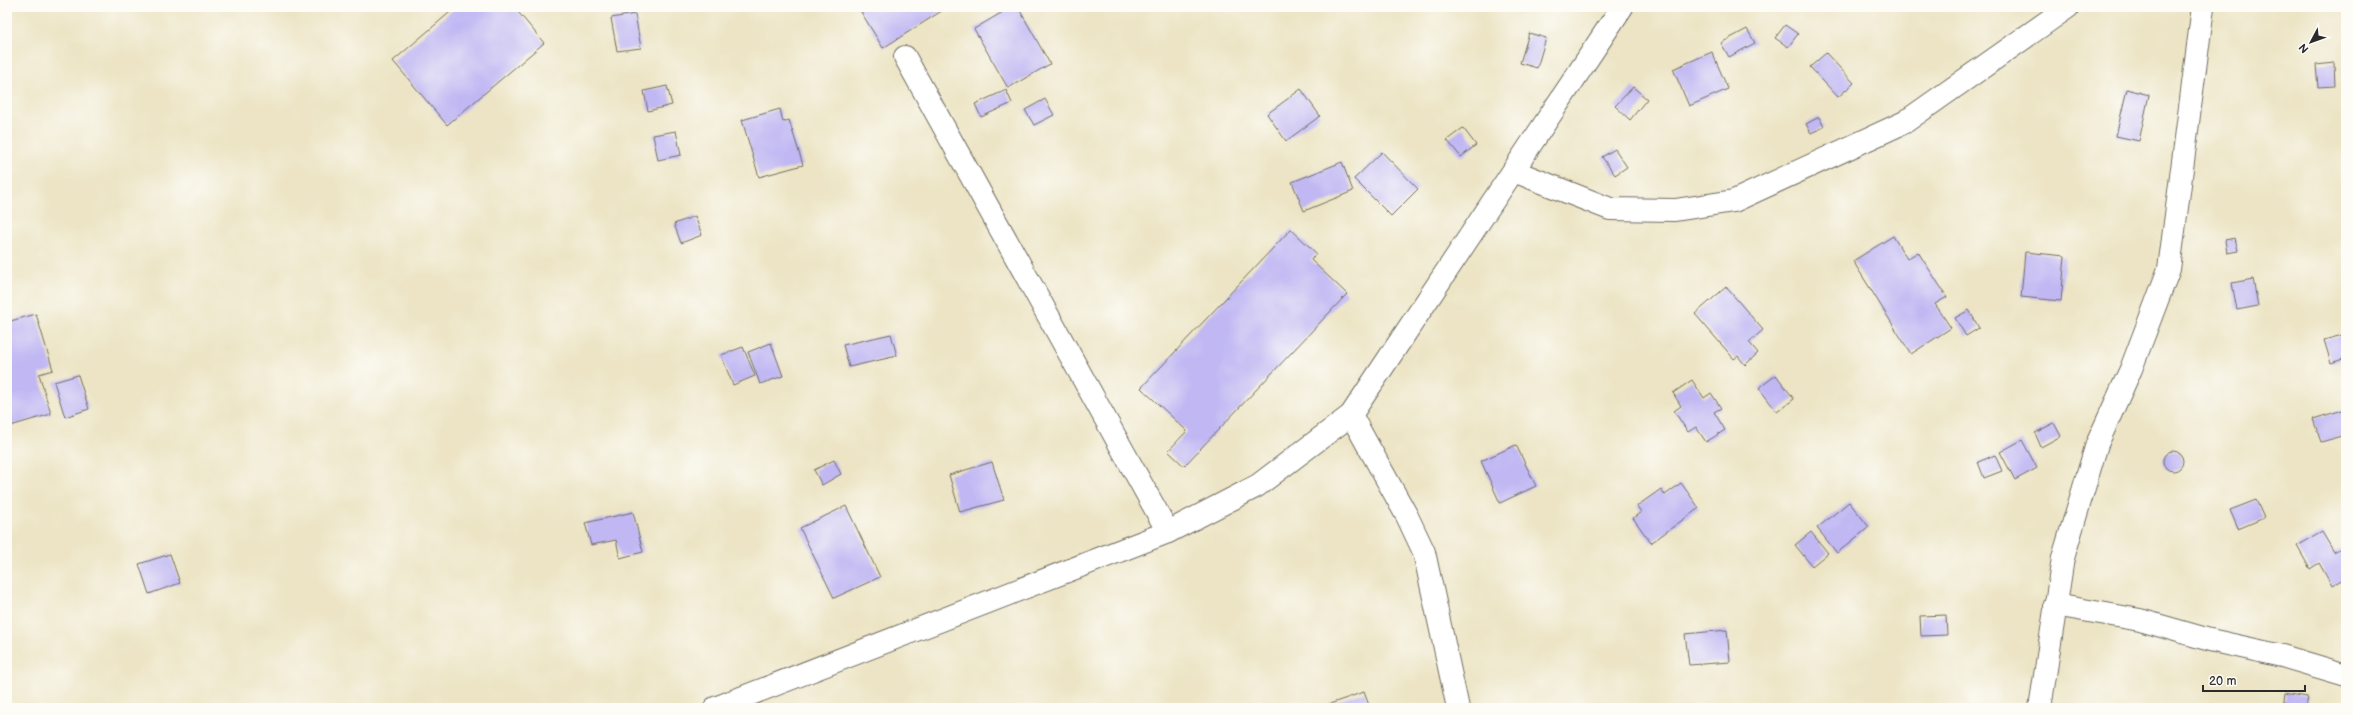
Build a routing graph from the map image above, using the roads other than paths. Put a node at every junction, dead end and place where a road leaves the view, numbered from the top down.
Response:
1 (1622, 7) edge
2 (2068, 7) edge
3 (2204, 7) edge
4 (905, 58) dead end
5 (1514, 171) junction
6 (1351, 415) junction
7 (1168, 532) junction
8 (2055, 605) junction
9 (2346, 675) edge
10 (751, 701) edge
11 (715, 708) edge
12 (1458, 708) edge
13 (2040, 708) edge

1 - 5 street
2 - 5 street
3 - 8 street
4 - 7 street
5 - 6 street
6 - 7 street
6 - 12 street
7 - 10 street
8 - 9 street
8 - 13 street
10 - 11 street

